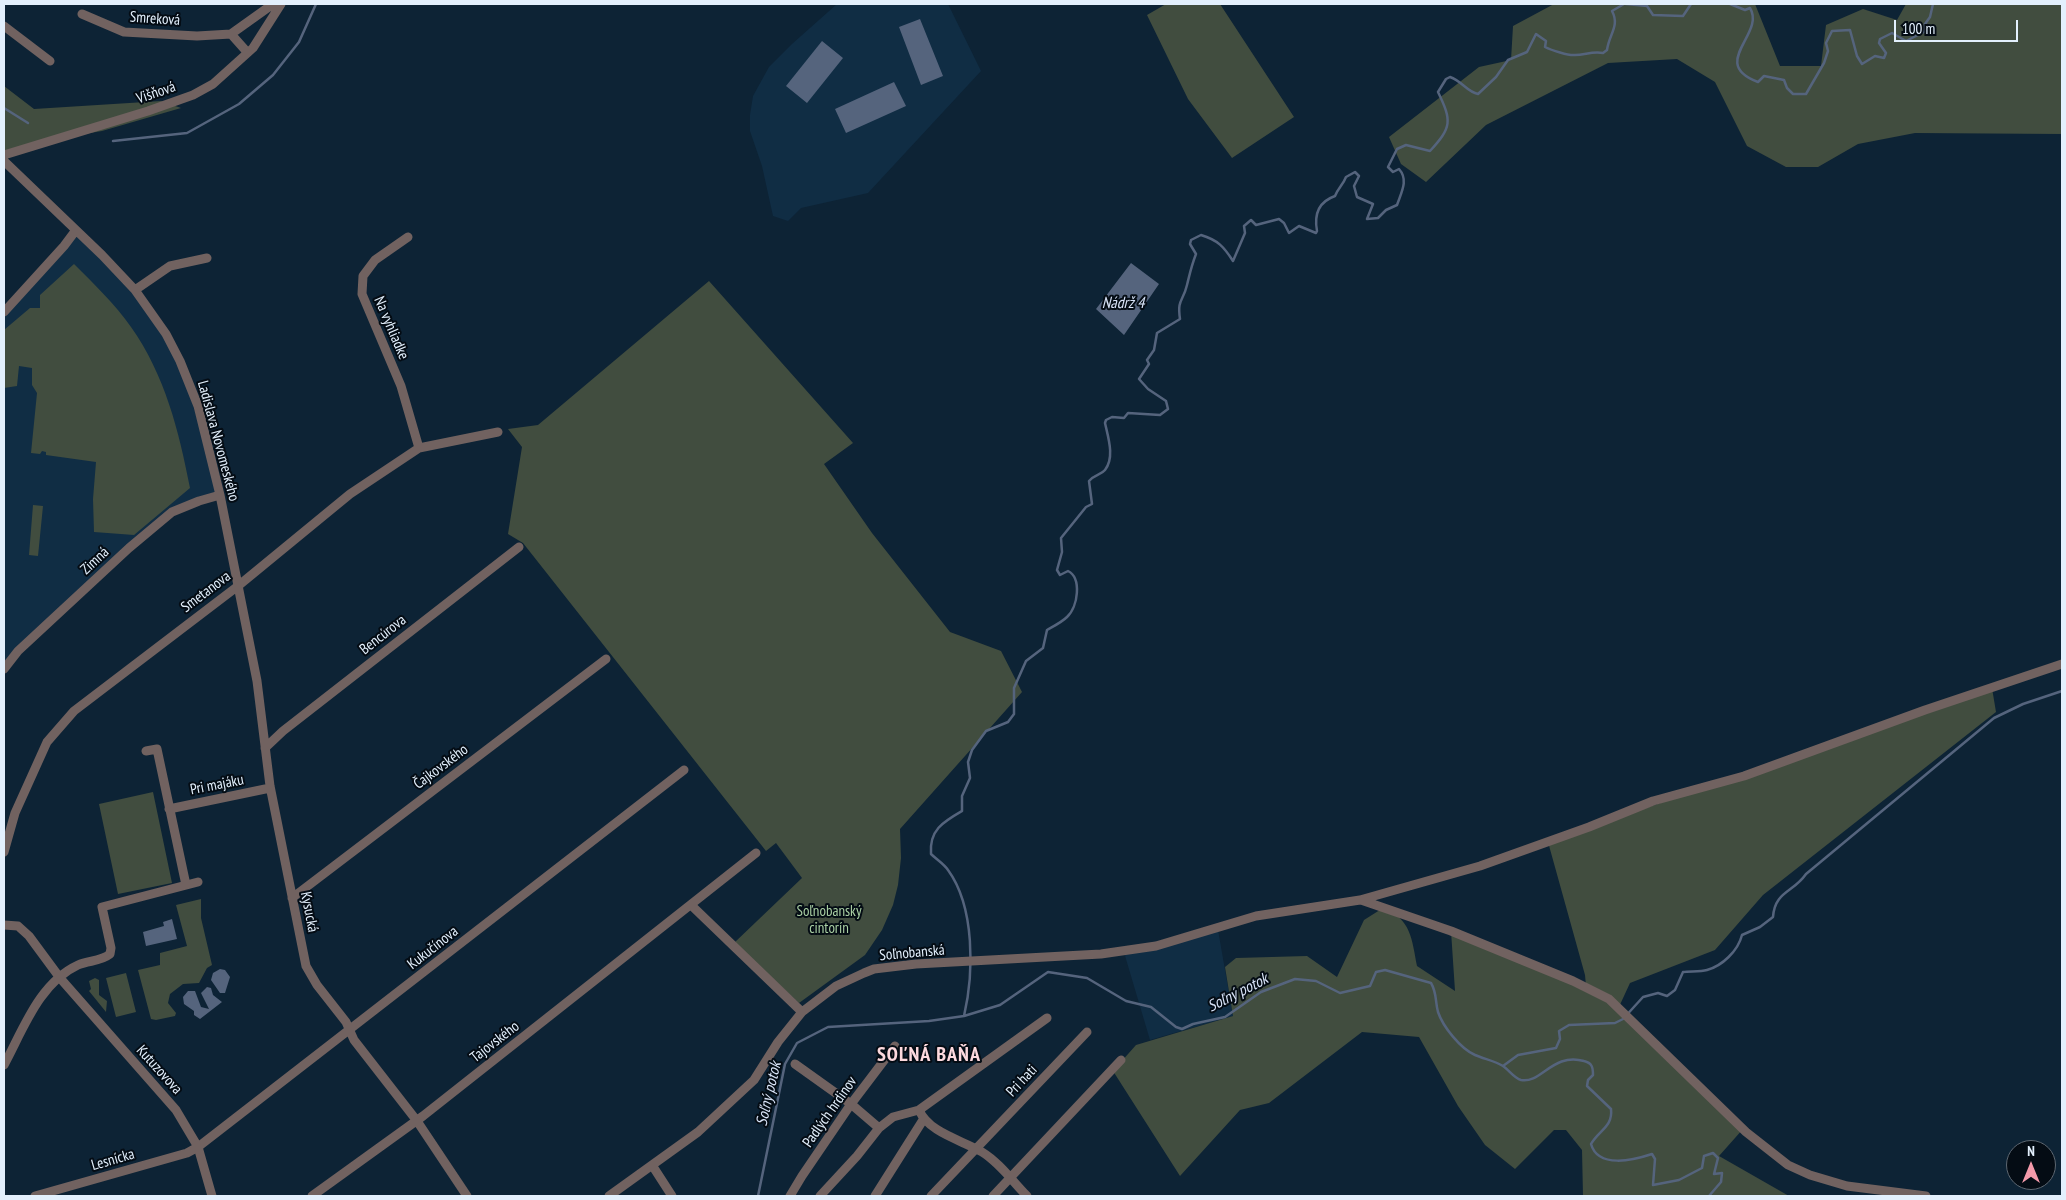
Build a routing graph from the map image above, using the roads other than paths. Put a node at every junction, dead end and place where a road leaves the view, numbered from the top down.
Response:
1 (273, 4) edge
2 (281, 4) edge
3 (82, 14) dead end
4 (4, 26) edge
5 (230, 34) junction
6 (247, 52) junction
7 (50, 61) dead end
8 (4, 154) edge
9 (4, 161) edge
10 (76, 230) junction
11 (408, 237) dead end
12 (207, 258) dead end
13 (134, 290) junction
14 (4, 312) edge
15 (498, 432) dead end
16 (419, 448) junction
17 (220, 496) junction
18 (519, 547) dead end
19 (238, 586) junction
20 (606, 658) dead end
21 (2062, 664) edge
22 (4, 669) edge
23 (265, 748) junction
24 (146, 751) dead end
25 (684, 770) dead end
26 (270, 788) junction
27 (169, 809) junction
28 (4, 852) edge
29 (756, 853) dead end
30 (198, 882) dead end
31 (186, 885) junction
32 (292, 898) junction
33 (1360, 900) junction
34 (691, 905) junction
35 (4, 925) edge
36 (60, 978) junction
37 (802, 1012) junction
38 (1047, 1018) dead end
39 (349, 1030) junction
40 (1087, 1032) dead end
41 (896, 1046) dead end
42 (1121, 1060) dead end
43 (795, 1064) dead end
44 (4, 1065) edge
45 (851, 1104) junction
46 (919, 1110) junction
47 (923, 1120) junction
48 (417, 1121) junction
49 (879, 1128) junction
50 (198, 1147) junction
51 (976, 1150) junction
52 (652, 1165) junction
53 (1009, 1177) junction
54 (794, 1195) edge
55 (35, 1196) edge
56 (212, 1196) edge
57 (312, 1196) edge
58 (467, 1196) edge
59 (609, 1196) edge
60 (672, 1196) edge
61 (820, 1196) edge
62 (875, 1196) edge
63 (931, 1196) edge
64 (993, 1196) edge
65 (1028, 1196) edge
66 (1926, 1196) edge

1 - 5 street
2 - 6 street, Višňová
3 - 5 street, Smreková
4 - 7 street
5 - 6 street
6 - 8 street, Višňová
9 - 10 street, Ladislava Novomeského
10 - 13 street, Ladislava Novomeského
10 - 14 street
11 - 16 street, Na vyhliadke
12 - 13 street
13 - 17 street, Ladislava Novomeského
15 - 16 street, Smetanova
16 - 19 street, Smetanova
17 - 19 street, Ladislava Novomeského
17 - 22 street, Zimná
18 - 23 street, Bencúrova
19 - 23 street, Kysucká
19 - 28 street, Smetanova
20 - 32 street, Čajkovského
21 - 33 street, Soľnobanská
23 - 26 street, Kysucká
24 - 27 street
25 - 39 street, Kukučínova
26 - 27 street, Pri majáku
26 - 32 street, Kysucká
27 - 31 street
29 - 34 street, Tajovského
30 - 31 street
31 - 36 street
32 - 39 street, Kysucká
33 - 37 street, Soľnobanská
33 - 66 street
34 - 37 street
34 - 48 street, Tajovského
35 - 36 street, Kutuzovova
36 - 44 street
36 - 50 street, Kutuzovova
37 - 52 street, Soľnobanská
38 - 46 street
39 - 48 street, Kysucká
39 - 50 street, Kukučínova
40 - 51 street, Pri hati
41 - 45 street, Padlých hrdinov
42 - 53 street
43 - 45 street
45 - 49 street
45 - 54 street, Padlých hrdinov
46 - 47 street
46 - 49 street
47 - 51 street
47 - 62 street
48 - 57 street, Tajovského
48 - 58 street, Kysucká
49 - 61 street
50 - 55 street, Lesnícka
50 - 56 street, Kutuzovova
51 - 53 street
51 - 63 street, Pri hati
52 - 59 street, Soľnobanská
52 - 60 street
53 - 64 street
53 - 65 street

